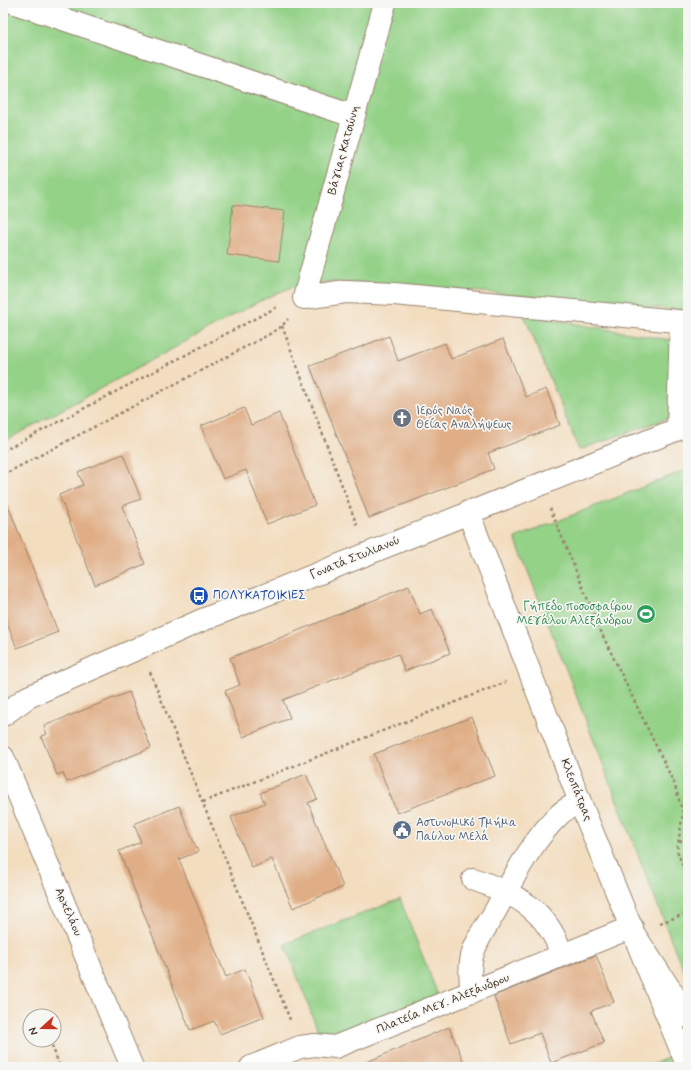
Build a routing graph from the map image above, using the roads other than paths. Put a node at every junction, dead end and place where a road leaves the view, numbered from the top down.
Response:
1 (15, 3) edge
2 (385, 3) edge
3 (353, 116) junction
4 (684, 321) edge
5 (683, 427) edge
6 (468, 512) junction
7 (4, 714) edge
8 (3, 757) edge
9 (580, 802) junction
10 (473, 879) dead end
11 (506, 892) junction
12 (634, 932) junction
13 (562, 955) junction
14 (472, 992) junction
15 (688, 1017) edge
16 (132, 1067) edge
17 (251, 1067) edge
18 (688, 1067) edge

1 - 3 street
2 - 3 street, Βάγιας Κατσώνη
3 - 4 street, Βάγιας Κατσώνη
4 - 5 street
5 - 6 street, Γονατά Στυλιανού
6 - 7 street, Γονατά Στυλιανού
6 - 9 street, Κλεοπάτρας
8 - 16 street, Αρχελάου
9 - 11 street
9 - 12 street, Κλεοπάτρας
10 - 11 street
11 - 13 street
11 - 14 street
12 - 13 street, Πλατεία Μεγ. Αλεξάνδρου
12 - 15 street
12 - 18 street, Κλεοπάτρας
13 - 14 street, Πλατεία Μεγ. Αλεξάνδρου
14 - 17 street, Πλατεία Μεγ. Αλεξάνδρου

